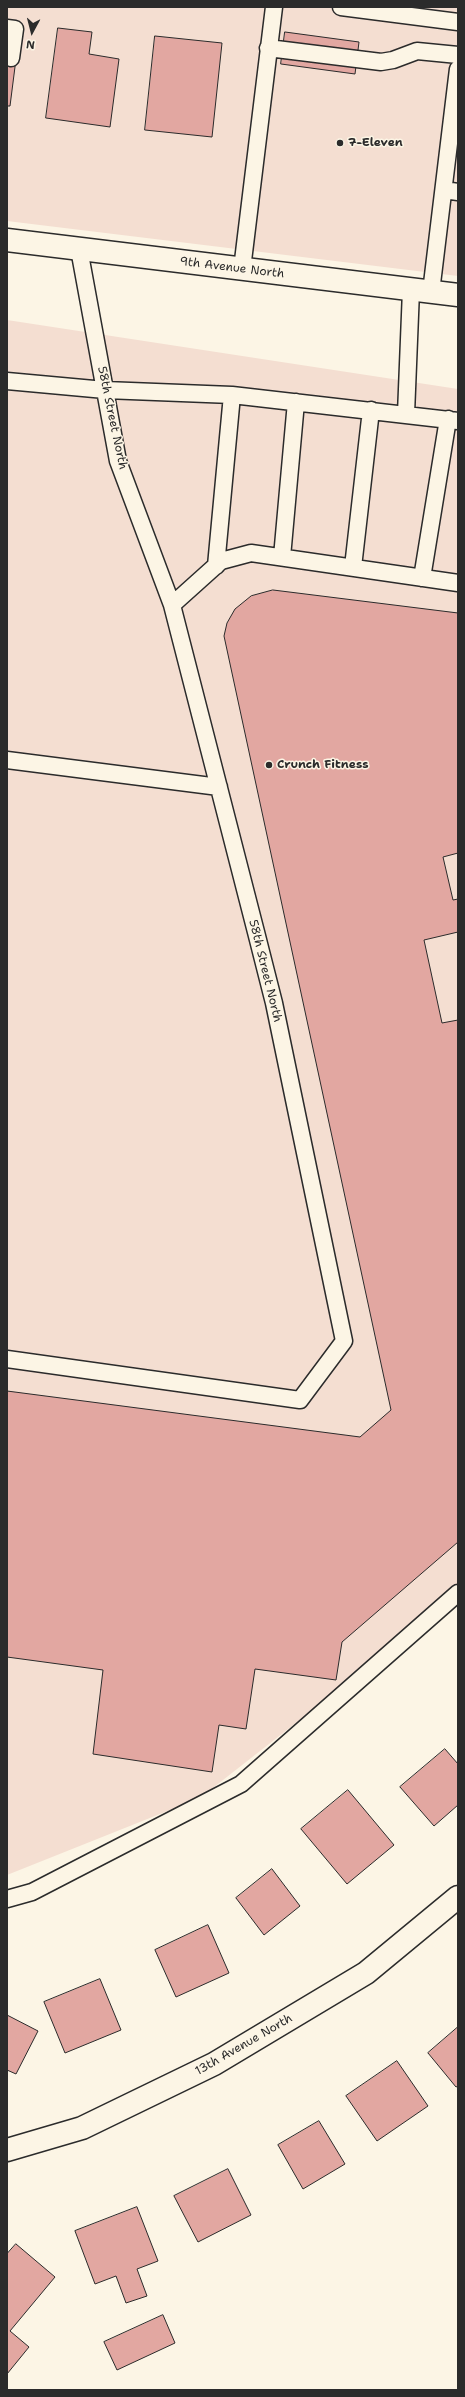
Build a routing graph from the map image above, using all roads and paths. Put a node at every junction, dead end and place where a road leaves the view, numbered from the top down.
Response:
1 (274, 7) edge
2 (341, 7) edge
3 (458, 22) edge
4 (7, 28) edge
5 (268, 48) junction
6 (458, 55) edge
7 (11, 58) dead end
8 (458, 69) edge
9 (451, 191) edge
10 (7, 240) edge
11 (80, 249) junction
12 (242, 269) junction
13 (421, 291) junction
14 (458, 295) edge
15 (7, 381) edge
16 (105, 390) junction
17 (232, 395) junction
18 (296, 402) junction
19 (371, 410) junction
20 (406, 414) junction
21 (453, 420) edge
22 (282, 557) junction
23 (216, 566) junction
24 (353, 568) junction
25 (422, 578) junction
26 (458, 584) edge
27 (172, 605) junction
28 (7, 760) edge
29 (219, 787) junction
30 (7, 1359) edge
31 (458, 1593) edge
32 (458, 1897) edge
33 (7, 1898) edge
34 (7, 2150) edge

1 - 5 lane
2 - 3 lane
4 - 7 lane
5 - 6 lane
5 - 12 lane
8 - 9 lane
9 - 13 lane
10 - 11 street, 9th Avenue North
11 - 12 street, 9th Avenue North
11 - 16 lane, 58th Street North
12 - 13 street, 9th Avenue North
13 - 14 street, 9th Avenue North
13 - 20 lane
15 - 16 lane
16 - 17 lane
16 - 27 lane, 58th Street North
17 - 18 lane
17 - 23 lane
18 - 19 lane
18 - 22 lane
19 - 20 lane
19 - 24 lane
20 - 21 lane
21 - 25 lane
22 - 23 lane
22 - 24 lane
23 - 27 lane
24 - 25 lane
25 - 26 lane
27 - 29 lane, 58th Street North
28 - 29 lane
29 - 30 lane, 58th Street North
31 - 33 lane
32 - 34 street, 13th Avenue North

